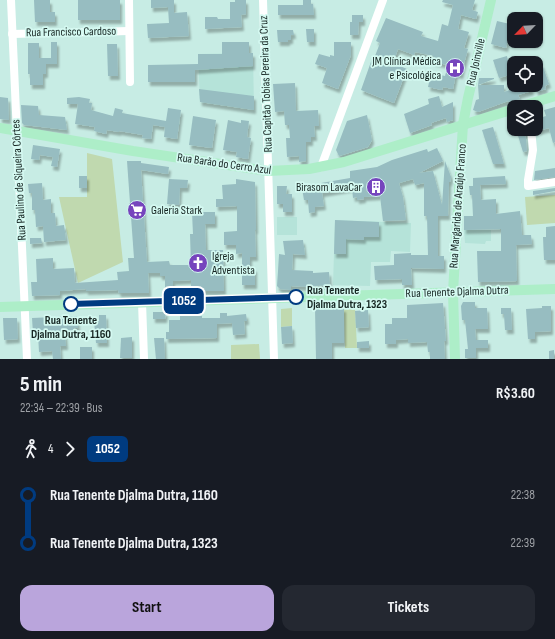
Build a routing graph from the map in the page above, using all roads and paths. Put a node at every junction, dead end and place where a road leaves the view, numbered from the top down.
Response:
1 (10, 0) edge
2 (129, 0) edge
3 (264, 0) edge
4 (383, 0) edge
5 (490, 0) edge
6 (129, 31) junction
7 (12, 34) junction
8 (130, 82) dead end
9 (555, 96) edge
10 (543, 100) edge
11 (507, 111) edge
12 (463, 124) junction
13 (0, 128) edge
14 (16, 131) junction
15 (532, 136) edge
16 (321, 167) junction
17 (268, 171) junction
18 (555, 182) edge
19 (555, 289) edge
20 (453, 292) junction
21 (272, 298) junction
22 (142, 302) junction
23 (24, 306) junction
24 (0, 307) edge
25 (27, 359) edge
26 (144, 359) edge
27 (274, 359) edge
28 (455, 359) edge

1 - 7 street, Rua Paulino de Siqueira Côrtes
2 - 6 street
3 - 17 street, Rua Capitão Tobias Pereira da Cruz
4 - 16 street
5 - 12 main road, Rua Joinville
6 - 7 street, Rua Francisco Cardoso
6 - 8 street
7 - 14 street, Rua Paulino de Siqueira Côrtes
9 - 10 main road
11 - 12 main road, Rua Barão do Cerro Azul
12 - 16 main road, Rua Barão do Cerro Azul
12 - 20 main road, Rua Margarida de Araújo Franco
13 - 14 main road, Rua Barão do Cerro Azul
14 - 17 main road, Rua Barão do Cerro Azul
14 - 23 street, Rua Paulino de Siqueira Côrtes
15 - 18 street
16 - 17 main road, Rua Barão do Cerro Azul
17 - 21 street, Rua Capitão Tobias Pereira da Cruz
19 - 20 main road, Rua Tenente Djalma Dutra
20 - 21 main road, Rua Tenente Djalma Dutra
20 - 28 main road, Rua Margarida de Araújo Franco
21 - 22 main road, Rua Tenente Djalma Dutra
21 - 27 street, Rua Capitão Tobias Pereira da Cruz
22 - 23 main road, Rua Tenente Djalma Dutra
22 - 26 street
23 - 24 main road, Rua Tenente Djalma Dutra
23 - 25 street, Rua Paulino de Siqueira Côrtes

